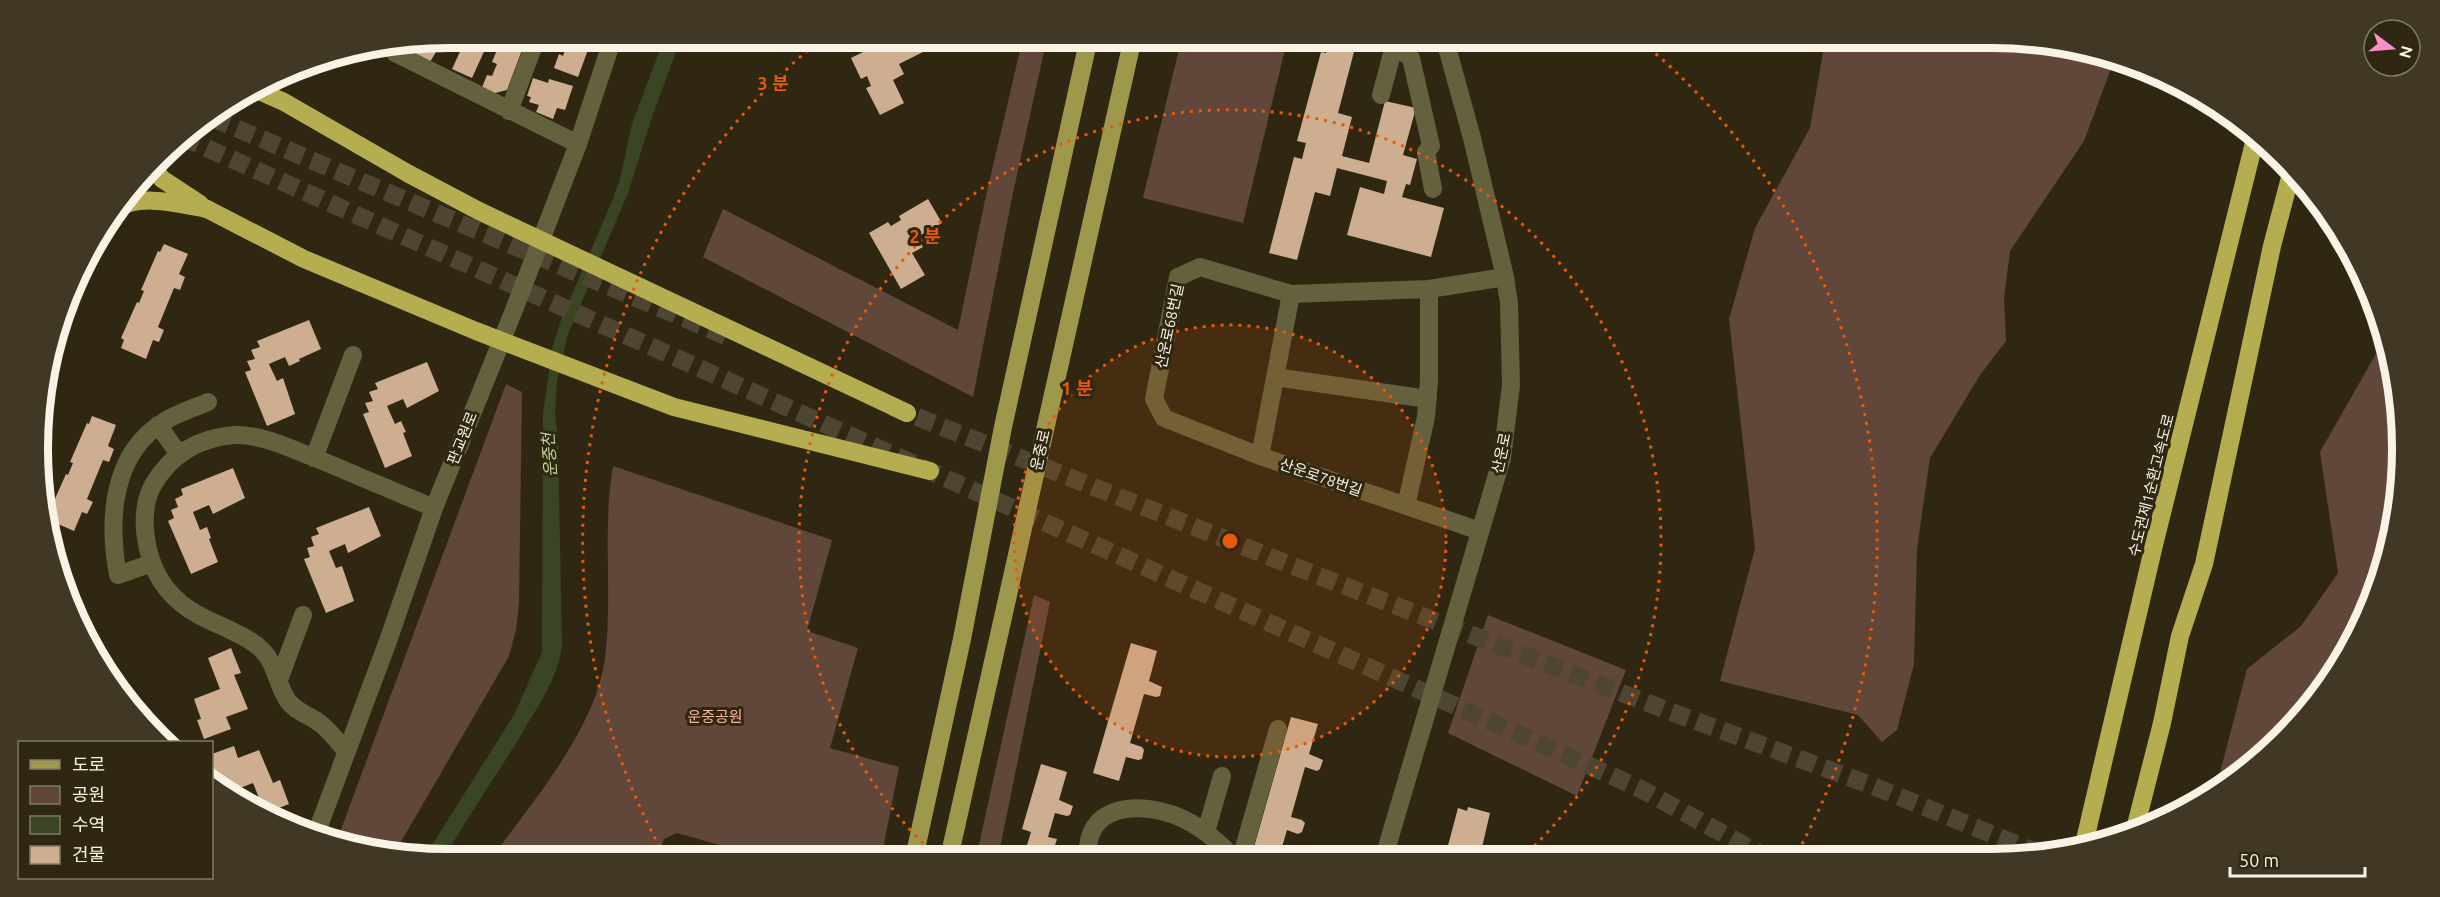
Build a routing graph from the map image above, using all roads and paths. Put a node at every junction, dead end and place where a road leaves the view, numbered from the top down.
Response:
1 (533, 48) edge
2 (610, 48) edge
3 (1087, 48) edge
4 (1131, 48) edge
5 (1392, 48) edge
6 (1399, 48) edge
7 (1447, 48) edge
8 (400, 51) edge
9 (272, 88) edge
10 (264, 93) edge
11 (1381, 95) dead end
12 (284, 102) junction
13 (509, 111) junction
14 (578, 144) junction
15 (2253, 145) edge
16 (157, 173) edge
17 (2289, 180) edge
18 (1433, 189) dead end
19 (132, 203) edge
20 (207, 209) junction
21 (1505, 277) junction
22 (1429, 289) junction
23 (1291, 294) junction
24 (353, 355) dead end
25 (1275, 377) junction
26 (1428, 399) junction
27 (208, 402) dead end
28 (907, 413) tunnel mouth
29 (1164, 418) joint
30 (158, 425) junction
31 (179, 454) junction
32 (1260, 456) junction
33 (314, 458) junction
34 (930, 471) dead end
35 (1406, 506) junction
36 (434, 508) junction
37 (1480, 531) junction
38 (152, 563) junction
39 (303, 615) dead end
40 (279, 680) junction
41 (1278, 729) dead end
42 (346, 751) junction
43 (1222, 776) dead end
44 (2137, 822) edge
45 (318, 827) edge
46 (1206, 832) junction
47 (2086, 837) edge
48 (916, 849) edge
49 (951, 849) edge
50 (1089, 849) edge
51 (1224, 849) edge
52 (1244, 849) edge
53 (1386, 849) edge

1 - 13 street
2 - 14 street, 판교원로
3 - 48 main road
4 - 49 main road, 운중로
5 - 11 street
6 - 18 street
7 - 21 street, 산운로
8 - 13 street
9 - 12 highway
10 - 12 highway
12 - 28 highway, bridge
13 - 14 street
14 - 36 street, 판교원로
15 - 47 highway, 수도권제1순환고속도로
16 - 20 highway
17 - 44 highway
19 - 20 highway
20 - 34 highway, bridge
21 - 22 street, 산운로68번길
21 - 37 street, 산운로
22 - 23 street, 산운로68번길
22 - 26 street
23 - 25 street
23 - 29 street, 산운로68번길
24 - 33 street
25 - 26 street
25 - 32 street
26 - 35 street
27 - 30 street
29 - 32 street, 산운로78번길
30 - 31 street
30 - 38 street
31 - 33 street
31 - 38 street
32 - 35 street, 산운로78번길
33 - 36 street
35 - 37 street, 산운로78번길
36 - 42 street, 판교원로
37 - 53 street, 산운로
38 - 40 street
39 - 40 street
40 - 42 street
41 - 52 street
42 - 45 street, 판교원로
43 - 46 street
46 - 50 street
46 - 51 street

